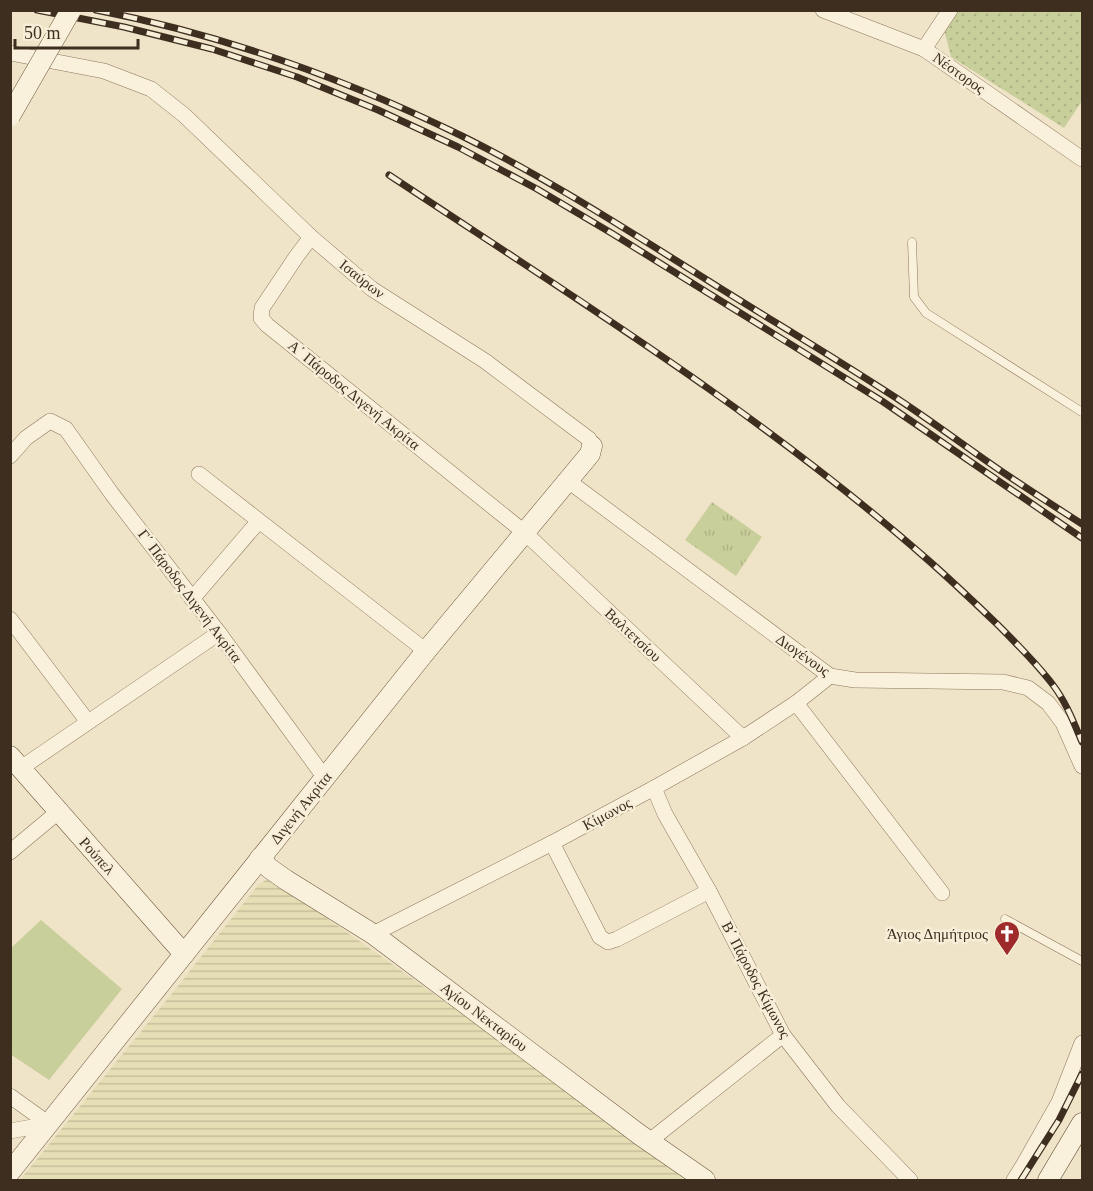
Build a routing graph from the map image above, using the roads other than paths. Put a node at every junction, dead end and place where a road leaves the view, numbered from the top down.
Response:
1 (72, 10) edge
2 (823, 10) edge
3 (946, 12) edge
4 (924, 49) junction
5 (10, 53) edge
6 (10, 116) edge
7 (1083, 159) edge
8 (311, 237) junction
9 (912, 242) dead end
10 (1083, 412) edge
11 (592, 446) joint
12 (10, 456) edge
13 (199, 474) dead end
14 (567, 480) junction
15 (258, 522) junction
16 (524, 532) junction
17 (192, 599) junction
18 (10, 619) edge
19 (219, 633) junction
20 (426, 651) junction
21 (830, 676) junction
22 (796, 703) junction
23 (88, 722) junction
24 (743, 738) junction
25 (16, 762) edge
26 (1083, 766) edge
27 (325, 778) junction
28 (654, 789) junction
29 (58, 812) junction
30 (552, 843) junction
31 (10, 852) edge
32 (261, 858) junction
33 (709, 891) junction
34 (942, 893) dead end
35 (1005, 919) dead end
36 (373, 934) junction
37 (184, 954) junction
38 (1083, 961) edge
39 (783, 1035) junction
40 (1083, 1043) edge
41 (10, 1096) edge
42 (1083, 1123) edge
43 (49, 1124) junction
44 (10, 1131) edge
45 (651, 1142) junction
46 (10, 1172) edge
47 (705, 1180) edge
48 (910, 1180) edge
49 (1014, 1180) edge
50 (1048, 1180) edge

1 - 6 street, bridge
2 - 4 street, Νέστορος
3 - 4 street
4 - 7 street, Νέστορος
5 - 8 street, Ισαύρων
8 - 11 street, Ισαύρων
8 - 16 street, Α΄ Πάροδος Διγενή Ακρίτα
9 - 10 lane
11 - 14 street, Διγενή Ακρίτα
12 - 17 street, Γ΄ Πάροδος Διγενή Ακρίτα
13 - 15 street
14 - 16 street, Διγενή Ακρίτα
14 - 21 street, Διογένους
15 - 17 street
15 - 20 street
16 - 20 street, Διγενή Ακρίτα
16 - 24 street, Βαλτετσίου
17 - 19 street, Γ΄ Πάροδος Διγενή Ακρίτα
18 - 23 street
19 - 23 street
19 - 27 street, Γ΄ Πάροδος Διγενή Ακρίτα
20 - 27 street, Διγενή Ακρίτα
21 - 22 street, Κίμωνος
21 - 26 street, Διογένους
22 - 24 street, Κίμωνος
22 - 34 street
23 - 25 street
24 - 28 street, Κίμωνος
25 - 29 street, Ρούπελ
27 - 32 street, Διγενή Ακρίτα
28 - 30 street, Κίμωνος
28 - 33 street, Β΄ Πάροδος Κίμωνος
29 - 31 street
29 - 37 street, Ρούπελ
30 - 33 street
30 - 36 street, Κίμωνος
32 - 36 street, Αγίου Νεκταρίου
32 - 37 street, Διγενή Ακρίτα
33 - 39 street, Β΄ Πάροδος Κίμωνος
35 - 38 lane
36 - 45 street, Αγίου Νεκταρίου
37 - 43 street, Διγενή Ακρίτα
39 - 45 street
39 - 48 street, Β΄ Πάροδος Κίμωνος
40 - 49 street
41 - 43 street
42 - 50 street
43 - 44 street
43 - 46 street, Διγενή Ακρίτα
45 - 47 street, Αγίου Νεκταρίου

